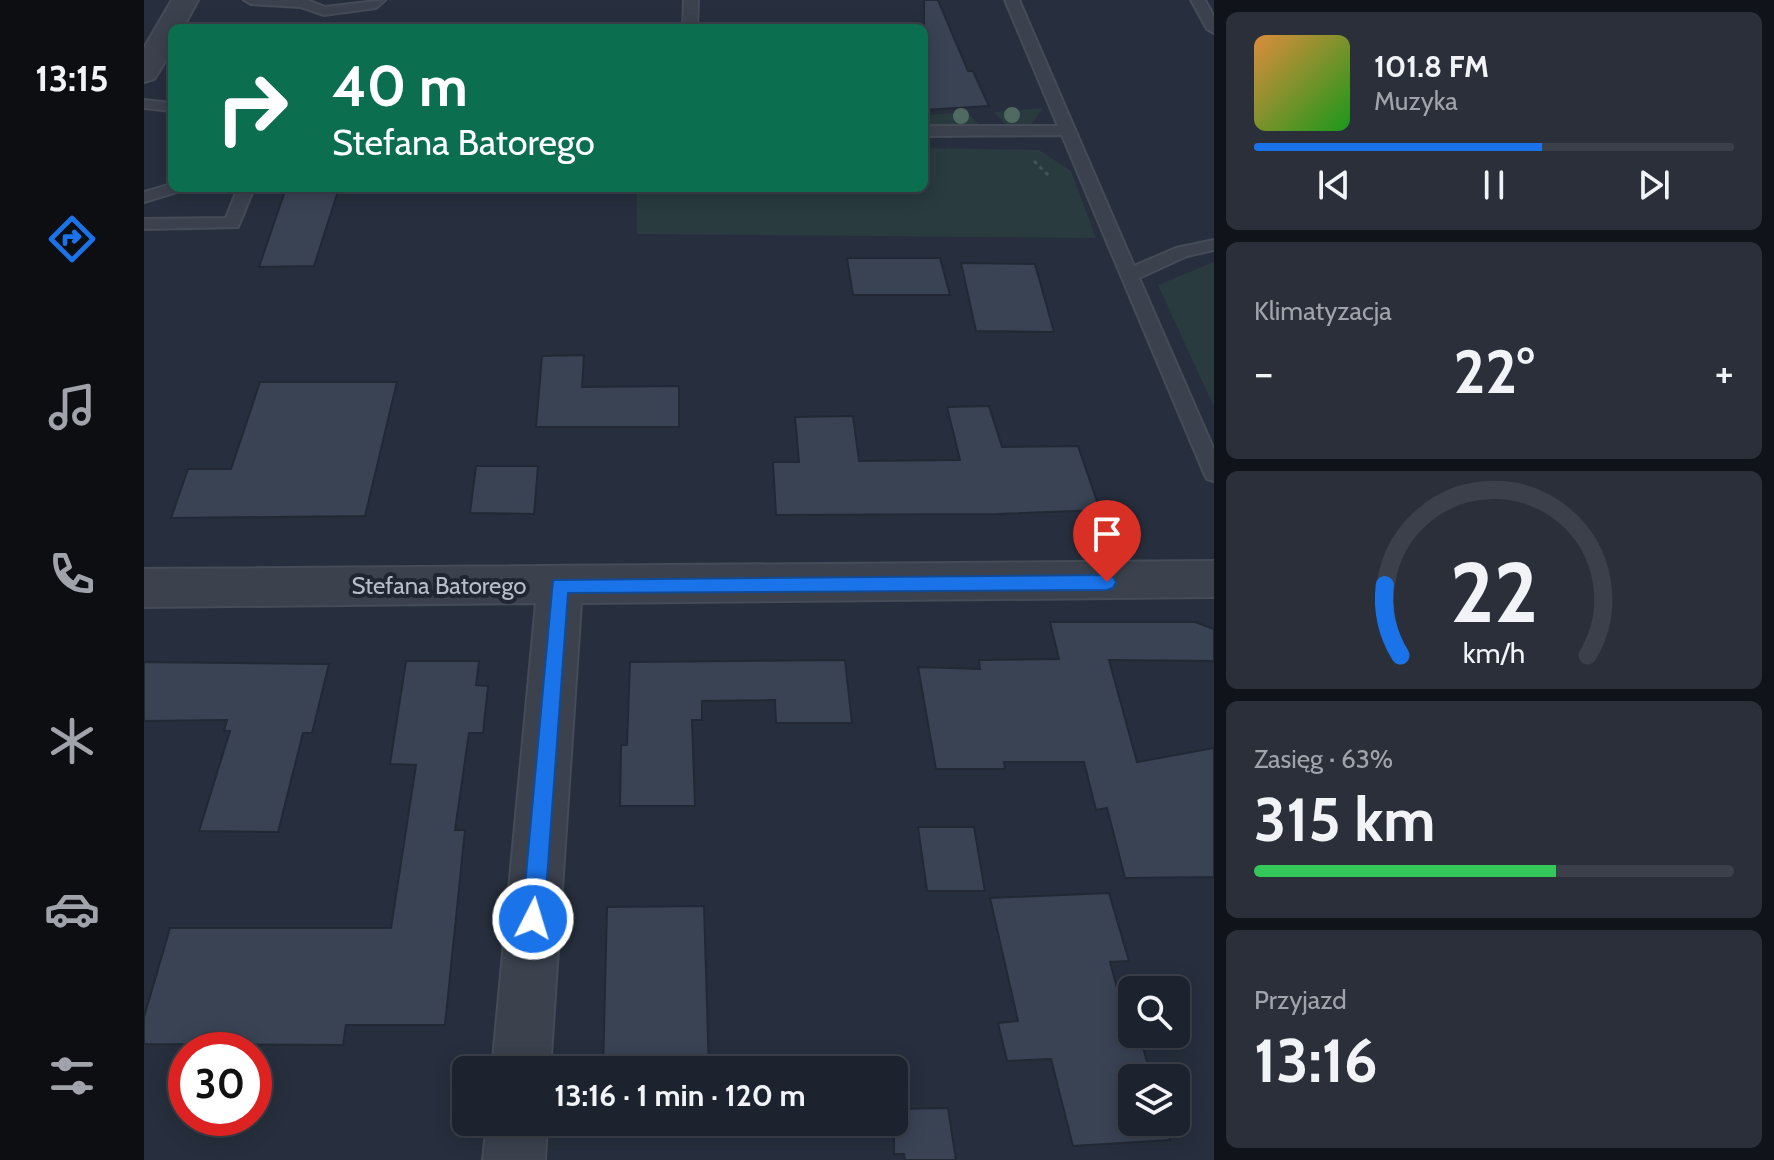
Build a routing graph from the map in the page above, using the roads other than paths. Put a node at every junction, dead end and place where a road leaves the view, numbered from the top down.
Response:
1 (185, 0) edge
2 (251, 0) edge
3 (378, 0) edge
4 (691, 0) edge
5 (1012, 0) edge
6 (1198, 0) edge
7 (303, 1) edge
8 (172, 24) edge
9 (690, 24) edge
10 (1214, 29) edge
11 (168, 30) edge
12 (144, 73) edge
13 (144, 104) edge
14 (168, 107) edge
15 (1068, 130) junction
16 (928, 131) edge
17 (168, 190) edge
18 (244, 192) edge
19 (144, 197) edge
20 (144, 224) edge
21 (1214, 245) edge
22 (1130, 275) junction
23 (1214, 473) edge
24 (1214, 579) edge
25 (560, 586) junction
26 (144, 588) edge
27 (522, 1056) edge
28 (516, 1136) edge
29 (514, 1160) edge

1 - 8 street
2 - 7 lane
3 - 7 lane
4 - 9 lane
5 - 15 lane
6 - 10 lane
11 - 12 street
13 - 14 lane
15 - 16 lane
15 - 22 lane
17 - 19 lane
18 - 20 lane
21 - 22 lane
22 - 23 lane
24 - 25 street, Stefana Batorego
25 - 26 street, Stefana Batorego
25 - 27 street
28 - 29 street

